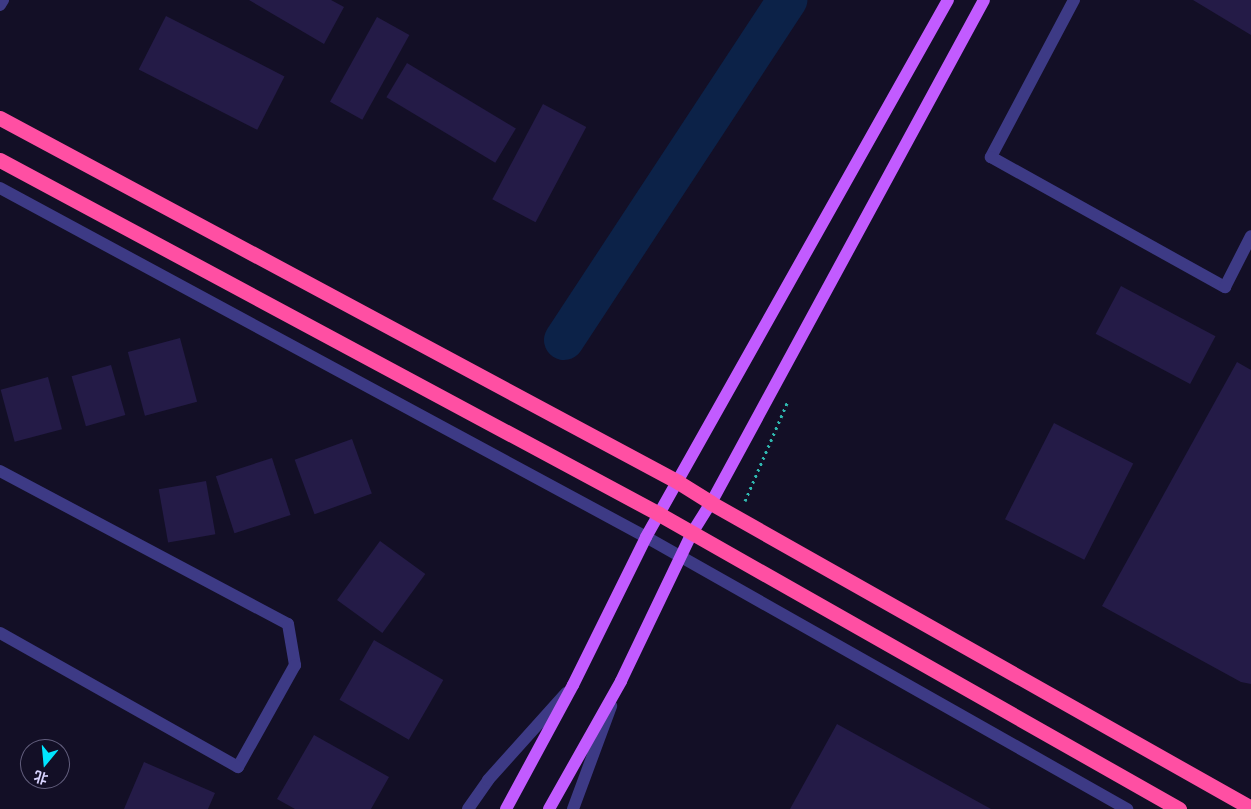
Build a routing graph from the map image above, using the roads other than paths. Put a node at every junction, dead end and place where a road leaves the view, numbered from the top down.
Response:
1 (2, 0) edge
2 (948, 0) edge
3 (984, 0) edge
4 (1074, 0) edge
5 (0, 5) edge
6 (0, 118) edge
7 (0, 160) edge
8 (0, 188) edge
9 (1251, 236) edge
10 (0, 472) edge
11 (678, 482) junction
12 (711, 504) junction
13 (659, 514) junction
14 (692, 533) junction
15 (646, 537) junction
16 (680, 557) junction
17 (0, 633) edge
18 (621, 681) junction
19 (573, 685) junction
20 (1251, 808) edge
21 (468, 809) edge
22 (506, 809) edge
23 (549, 809) edge
24 (573, 809) edge
25 (1127, 809) edge
26 (1179, 809) edge

1 - 5 street
2 - 11 main road
3 - 12 main road
4 - 9 street
6 - 11 highway
7 - 13 highway
8 - 15 street
10 - 17 street
11 - 12 highway
11 - 13 main road
12 - 14 main road
12 - 20 highway
13 - 14 highway
13 - 15 main road
14 - 16 main road
14 - 26 highway
15 - 16 street
15 - 19 main road
16 - 18 main road
16 - 25 street
18 - 23 main road
18 - 24 street
19 - 21 street
19 - 22 main road

